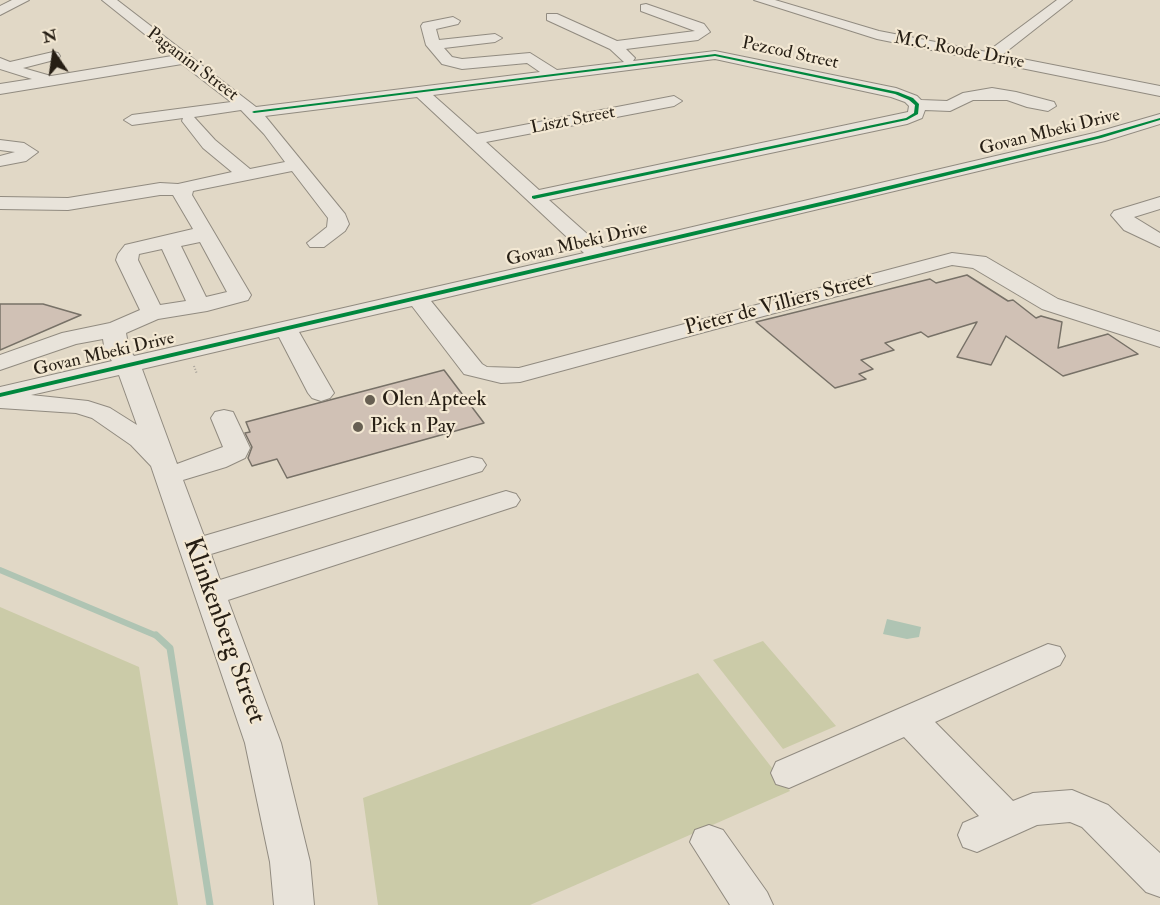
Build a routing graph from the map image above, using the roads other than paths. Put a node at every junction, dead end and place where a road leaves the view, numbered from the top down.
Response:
1 (22, 0) edge
2 (109, 0) edge
3 (761, 0) edge
4 (1065, 0) edge
5 (645, 8) dead end
6 (0, 11) edge
7 (552, 17) dead end
8 (453, 21) dead end
9 (495, 38) dead end
10 (433, 45) junction
11 (615, 46) junction
12 (53, 56) dead end
13 (990, 57) junction
14 (183, 59) junction
15 (633, 64) junction
16 (4, 65) edge
17 (553, 74) junction
18 (57, 80) junction
19 (0, 89) edge
20 (420, 91) junction
21 (1155, 92) edge
22 (674, 101) dead end
23 (917, 105) junction
24 (1048, 106) dead end
25 (249, 109) junction
26 (1160, 119) edge
27 (132, 120) dead end
28 (190, 121) dead end
29 (471, 140) junction
30 (0, 145) edge
31 (0, 161) edge
32 (297, 165) junction
33 (246, 175) junction
34 (182, 190) junction
35 (534, 197) junction
36 (0, 203) edge
37 (1160, 203) edge
38 (204, 231) junction
39 (1160, 241) edge
40 (169, 242) junction
41 (317, 243) dead end
42 (598, 255) junction
43 (418, 299) junction
44 (199, 306) junction
45 (153, 313) junction
46 (116, 329) junction
47 (286, 329) junction
48 (1160, 340) edge
49 (0, 363) edge
50 (128, 364) junction
51 (321, 393) dead end
52 (0, 395) edge
53 (0, 404) edge
54 (224, 418) dead end
55 (472, 465) dead end
56 (164, 469) junction
57 (506, 500) dead end
58 (194, 549) junction
59 (210, 594) junction
60 (1048, 656) dead end
61 (909, 719) junction
62 (789, 773) dead end
63 (709, 842) dead end
64 (1160, 879) edge
65 (294, 905) edge
66 (753, 905) edge

1 - 6 street
2 - 14 street, Paganini Street
3 - 13 street, M.C. Roode Drive
4 - 13 street
5 - 11 street
7 - 11 street
8 - 10 street
9 - 10 street
10 - 17 street
11 - 15 street
12 - 16 street
13 - 21 street, M.C. Roode Drive
14 - 18 street
14 - 25 street, Paganini Street
15 - 17 street, Pezcod Street
15 - 23 street, Pezcod Street
16 - 18 street
17 - 20 street, Pezcod Street
18 - 19 street
20 - 25 street, Pezcod Street
20 - 29 street
22 - 29 street, Liszt Street
23 - 24 street
23 - 35 street
25 - 27 street, Pezcod Street
25 - 32 street, Paganini Street
26 - 42 street, Govan Mbeki Drive
28 - 33 street
29 - 35 street
30 - 31 street
32 - 33 street
32 - 41 street, Paganini Street
33 - 34 street
34 - 36 street
34 - 38 street
35 - 42 street
37 - 39 street
38 - 40 street
38 - 44 street
40 - 44 street
40 - 45 street
42 - 43 street, Govan Mbeki Drive
43 - 47 street, Govan Mbeki Drive
43 - 48 street, Pieter de Villiers Street
44 - 45 street
45 - 46 street
46 - 49 street
46 - 50 street, Klinkenberg Street
47 - 50 street, Govan Mbeki Drive
47 - 51 street
50 - 52 street, Govan Mbeki Drive
50 - 56 street, Klinkenberg Street
53 - 56 street
54 - 56 street
55 - 58 street
56 - 58 street, Klinkenberg Street
57 - 59 street
58 - 59 street, Klinkenberg Street
59 - 65 street, Klinkenberg Street
60 - 61 street
61 - 62 street
61 - 64 street
63 - 66 street

